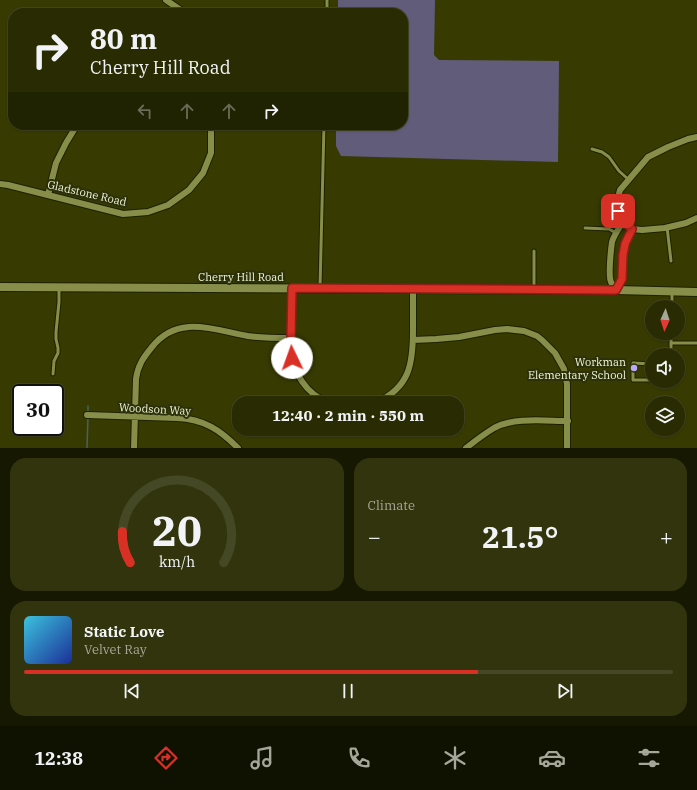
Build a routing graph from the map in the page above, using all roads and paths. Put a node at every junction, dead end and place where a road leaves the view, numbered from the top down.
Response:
1 (166, 0) edge
2 (178, 8) edge
3 (74, 130) edge
4 (211, 130) edge
5 (324, 130) edge
6 (697, 137) edge
7 (592, 149) dead end
8 (629, 180) junction
9 (0, 184) edge
10 (48, 195) junction
11 (697, 218) edge
12 (623, 222) junction
13 (585, 228) dead end
14 (667, 228) junction
15 (632, 229) junction
16 (616, 233) junction
17 (534, 251) dead end
18 (671, 261) dead end
19 (0, 287) edge
20 (59, 287) junction
21 (292, 288) junction
22 (320, 288) junction
23 (413, 289) junction
24 (534, 290) junction
25 (616, 290) junction
26 (672, 291) junction
27 (697, 292) edge
28 (672, 300) edge
29 (291, 338) junction
30 (697, 338) edge
31 (414, 340) junction
32 (671, 343) joint
33 (696, 343) edge
34 (671, 348) edge
35 (645, 364) edge
36 (53, 374) dead end
37 (645, 380) edge
38 (316, 396) edge
39 (389, 396) edge
40 (87, 416) dead end
41 (135, 417) junction
42 (568, 421) junction
43 (134, 448) edge
44 (238, 448) edge
45 (466, 448) edge
46 (568, 448) edge

1 - 2 street
3 - 10 street
4 - 10 street, Gladstone Road
5 - 22 lane
6 - 8 street
7 - 8 lane
8 - 12 street
9 - 10 street, Gladstone Road
11 - 14 street
12 - 15 street
12 - 16 street
13 - 16 lane
14 - 15 street
14 - 18 lane
15 - 25 street
16 - 25 street
17 - 24 lane
19 - 20 main road, Cherry Hill Road
20 - 21 main road, Cherry Hill Road
20 - 36 lane
21 - 22 main road, Cherry Hill Road
21 - 29 street
22 - 23 main road, Cherry Hill Road
23 - 24 main road, Cherry Hill Road
23 - 31 street
24 - 25 main road, Cherry Hill Road
25 - 26 main road, Cherry Hill Road
26 - 27 main road, Cherry Hill Road
26 - 28 lane
29 - 38 street
29 - 41 street
30 - 33 lane
31 - 39 street
31 - 42 street
32 - 33 lane
32 - 34 lane
35 - 37 lane
40 - 41 street, Woodson Way
41 - 43 street
41 - 44 street, Woodson Way
42 - 45 street
42 - 46 street

